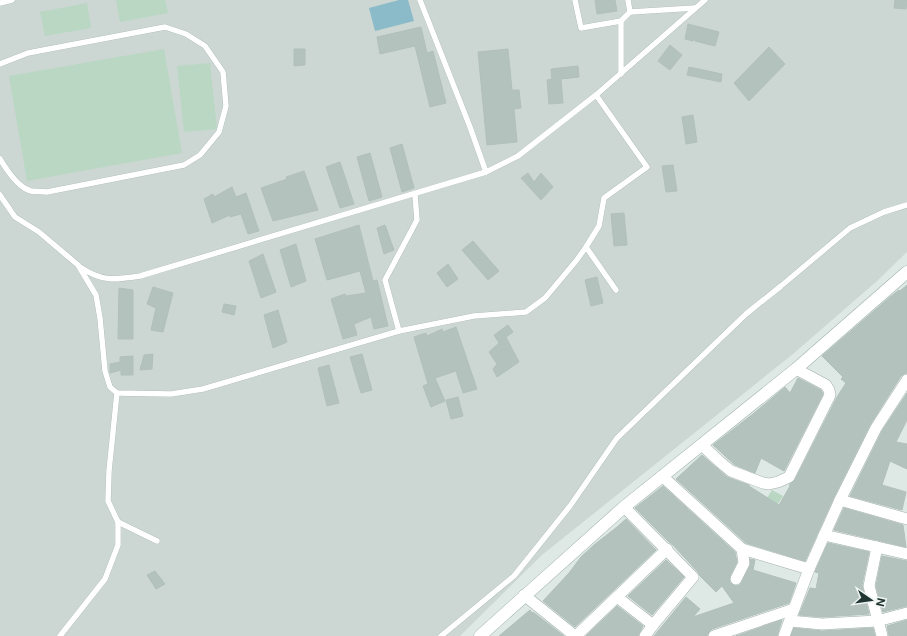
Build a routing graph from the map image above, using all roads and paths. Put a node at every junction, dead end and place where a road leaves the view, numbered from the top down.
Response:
1 (12, 0) edge
2 (420, 0) edge
3 (574, 0) edge
4 (628, 0) edge
5 (705, 0) edge
6 (0, 3) edge
7 (695, 8) junction
8 (630, 12) junction
9 (621, 21) junction
10 (0, 64) edge
11 (621, 74) junction
12 (596, 95) junction
13 (0, 159) edge
14 (486, 172) junction
15 (0, 195) edge
16 (415, 195) junction
17 (907, 205) edge
18 (586, 247) junction
19 (78, 265) junction
20 (907, 272) edge
21 (616, 290) dead end
22 (399, 331) junction
23 (796, 369) junction
24 (907, 380) edge
25 (117, 393) junction
26 (702, 445) junction
27 (662, 476) junction
28 (840, 500) junction
29 (624, 507) junction
30 (907, 516) edge
31 (907, 519) edge
32 (118, 522) junction
33 (907, 524) edge
34 (824, 535) junction
35 (157, 541) dead end
36 (877, 547) junction
37 (667, 549) junction
38 (742, 549) junction
39 (907, 554) edge
40 (809, 569) junction
41 (736, 579) dead end
42 (524, 595) junction
43 (617, 597) junction
44 (794, 609) junction
45 (907, 613) edge
46 (790, 621) junction
47 (877, 621) junction
48 (651, 632) edge
49 (786, 635) edge
50 (60, 636) edge
51 (441, 636) edge
52 (480, 636) edge
53 (575, 636) edge
54 (714, 636) edge
55 (882, 636) edge

1 - 6 lane
2 - 14 lane
3 - 9 lane
4 - 8 lane
5 - 7 lane
7 - 8 lane
7 - 11 lane
8 - 9 lane
9 - 11 lane
10 - 13 lane
11 - 12 lane
12 - 14 lane
12 - 18 lane
14 - 16 lane
15 - 19 lane
16 - 19 lane
16 - 22 lane
17 - 51 lane
18 - 21 lane
18 - 22 lane
19 - 25 lane
20 - 23 street
22 - 25 lane
23 - 26 street
23 - 26 street
24 - 28 street
25 - 32 lane
26 - 27 street
27 - 29 street
27 - 38 street
28 - 31 street
28 - 34 street
29 - 37 street
29 - 42 street
30 - 31 street
31 - 33 street
32 - 35 lane
32 - 50 lane
34 - 36 street
34 - 40 street
36 - 39 street
36 - 47 street
37 - 43 street
37 - 48 street
38 - 40 street
38 - 41 street
40 - 44 street
42 - 52 street
42 - 53 street
43 - 48 street
43 - 53 street
44 - 46 street
44 - 54 street
45 - 47 street
46 - 47 street
46 - 49 street
47 - 55 street

